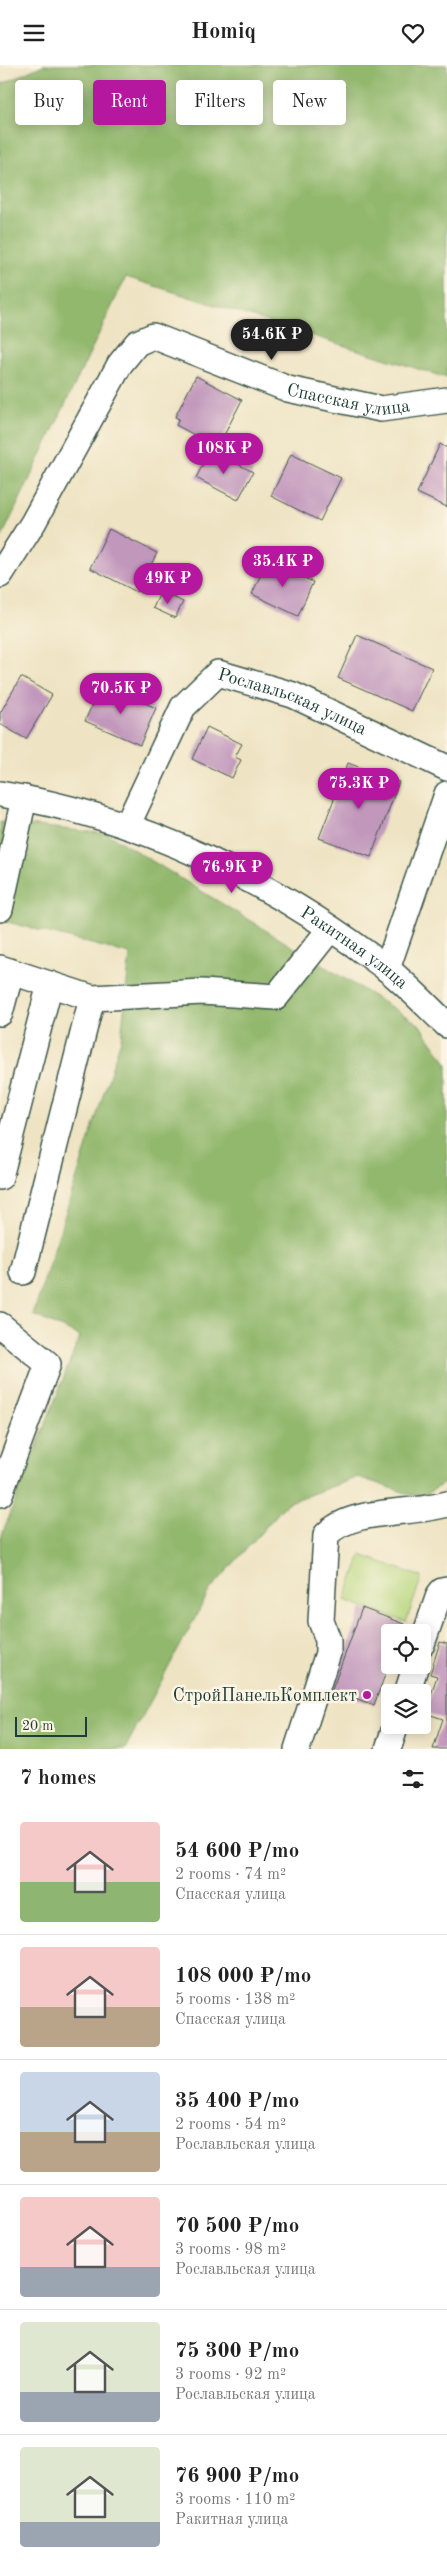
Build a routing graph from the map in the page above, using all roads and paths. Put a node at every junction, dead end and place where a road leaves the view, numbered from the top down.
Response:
1 (447, 400) edge
2 (0, 575) edge
3 (447, 768) edge
4 (0, 794) edge
5 (447, 794) edge
6 (24, 798) junction
7 (127, 826) junction
8 (0, 909) edge
9 (330, 929) junction
10 (387, 969) junction
11 (5, 970) edge
12 (50, 984) junction
13 (92, 998) junction
14 (0, 1013) edge
15 (447, 1025) edge
16 (0, 1177) edge
17 (23, 1272) dead end
18 (0, 1325) edge
19 (0, 1494) edge
20 (447, 1504) edge
21 (447, 1590) edge
22 (429, 1624) edge
23 (393, 1734) edge
24 (297, 1749) edge
25 (388, 1749) edge

1 - 2 street, Спасская улица
3 - 7 street, Рославльская улица
4 - 6 street, Ракитная улица
5 - 10 street
6 - 7 street, Ракитная улица
6 - 8 street
7 - 9 street, Ракитная улица
9 - 10 street, Ракитная улица
9 - 13 street
10 - 15 street, Ракитная улица
11 - 12 street
11 - 14 street
12 - 13 street
12 - 16 street
13 - 17 street
18 - 19 street
20 - 24 street
21 - 22 street
23 - 25 street

